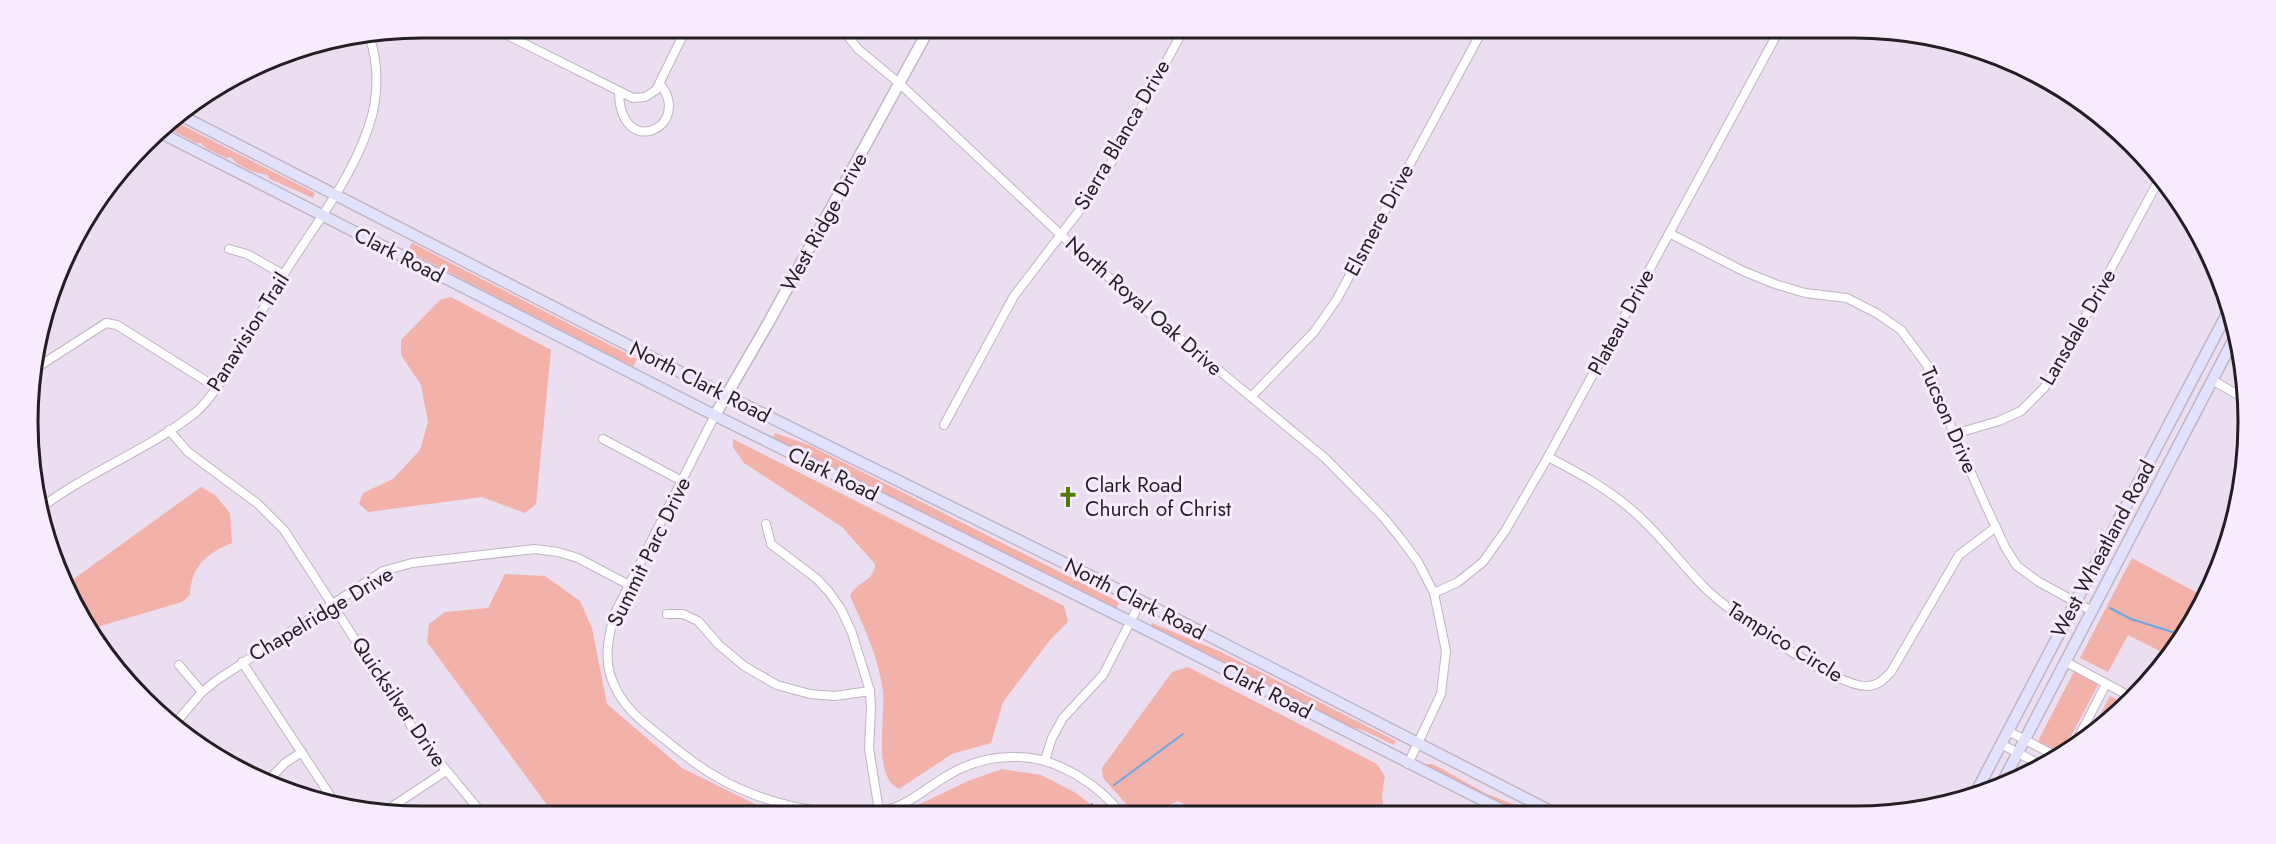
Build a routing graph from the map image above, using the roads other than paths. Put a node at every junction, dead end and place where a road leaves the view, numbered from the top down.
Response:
1 (513, 38) edge
2 (682, 38) edge
3 (849, 38) edge
4 (924, 38) edge
5 (1179, 38) edge
6 (1478, 38) edge
7 (1775, 38) edge
8 (370, 41) edge
9 (899, 83) junction
10 (660, 84) junction
11 (619, 92) junction
12 (186, 118) edge
13 (165, 135) edge
14 (2156, 185) edge
15 (335, 195) junction
16 (322, 216) junction
17 (1669, 233) junction
18 (1061, 235) junction
19 (229, 249) dead end
20 (284, 275) junction
21 (2224, 318) edge
22 (2231, 345) edge
23 (42, 364) edge
24 (2212, 380) junction
25 (217, 388) junction
26 (725, 395) junction
27 (2238, 395) edge
28 (1251, 397) junction
29 (715, 415) junction
30 (944, 425) dead end
31 (169, 430) junction
32 (1954, 434) junction
33 (603, 440) dead end
34 (1548, 457) junction
35 (682, 481) junction
36 (47, 503) edge
37 (766, 524) dead end
38 (1996, 527) junction
39 (629, 585) junction
40 (1434, 593) junction
41 (1141, 602) junction
42 (2076, 602) junction
43 (332, 604) junction
44 (2092, 610) junction
45 (667, 614) dead end
46 (1131, 622) junction
47 (242, 662) junction
48 (2066, 662) junction
49 (179, 665) dead end
50 (2106, 684) junction
51 (202, 692) junction
52 (870, 692) junction
53 (2126, 694) edge
54 (179, 719) edge
55 (2008, 731) junction
56 (2081, 732) edge
57 (2025, 739) junction
58 (1417, 743) junction
59 (2001, 744) junction
60 (302, 752) junction
61 (2018, 753) junction
62 (2050, 753) edge
63 (1045, 760) junction
64 (2034, 761) edge
65 (1408, 764) junction
66 (446, 771) junction
67 (2007, 775) edge
68 (273, 776) edge
69 (1979, 785) edge
70 (330, 795) edge
71 (394, 806) edge
72 (476, 806) edge
73 (798, 806) edge
74 (878, 806) edge
75 (901, 806) edge
76 (1113, 806) edge
77 (1494, 806) edge
78 (1540, 806) edge

1 - 11 street
2 - 10 street
3 - 9 street, North Royal Oak Drive
4 - 9 street, West Ridge Drive
5 - 18 street, Sierra Blanca Drive
6 - 28 street, Elsmere Drive
7 - 17 street, Plateau Drive
8 - 15 street, Panavision Trail
9 - 18 street, North Royal Oak Drive
9 - 26 street, West Ridge Drive
10 - 11 street
10 - 11 street
12 - 15 main road, North Clark Road
13 - 16 main road, Clark Road
14 - 32 street, Lansdale Drive
15 - 16 street, Panavision Trail
15 - 26 main road, North Clark Road
16 - 20 street, Panavision Trail
16 - 29 main road, Clark Road
17 - 32 street, Tucson Drive
17 - 34 street, Plateau Drive
18 - 28 street, North Royal Oak Drive
18 - 30 street, Sierra Blanca Drive
19 - 20 street
20 - 25 street, Panavision Trail
21 - 42 main road, West Wheatland Road
22 - 24 main road, West Wheatland Road
23 - 25 street
24 - 27 street
24 - 44 main road, West Wheatland Road
25 - 31 street, Panavision Trail
26 - 29 street, West Ridge Drive
26 - 41 main road, North Clark Road
28 - 40 street, North Royal Oak Drive
29 - 35 street, Summit Parc Drive
29 - 46 main road, Clark Road
31 - 36 street, Panavision Trail
31 - 43 street, Quicksilver Drive
32 - 38 street, Tucson Drive
33 - 35 street
34 - 38 street, Tampico Circle
34 - 40 street, Plateau Drive
35 - 39 street, Summit Parc Drive
37 - 52 street
38 - 42 street, Tucson Drive
39 - 43 street, Chapelridge Drive
39 - 73 street, Summit Parc Drive
40 - 58 street, North Royal Oak Drive
41 - 46 street
41 - 58 main road, North Clark Road
42 - 44 street, Tucson Drive
42 - 55 main road, West Wheatland Road
43 - 47 street, Chapelridge Drive
43 - 66 street, Quicksilver Drive
44 - 48 main road, West Wheatland Road
45 - 52 street
46 - 63 street
46 - 65 main road, Clark Road
47 - 51 street, Chapelridge Drive
47 - 60 street
48 - 50 street
48 - 57 main road, West Wheatland Road
49 - 51 street
50 - 53 street
50 - 56 street
51 - 54 street, Chapelridge Drive
52 - 74 street
55 - 57 street
55 - 59 main road, West Wheatland Road
57 - 61 main road, West Wheatland Road
57 - 62 street
58 - 65 street, North Royal Oak Drive
58 - 78 main road, North Clark Road
59 - 61 street
59 - 69 main road, West Wheatland Road
60 - 68 street
60 - 70 street
61 - 64 street
61 - 67 main road, West Wheatland Road
63 - 75 street, Summit Parc Drive
63 - 76 street, Summit Parc Drive
65 - 77 main road, Clark Road
66 - 71 street
66 - 72 street, Quicksilver Drive

